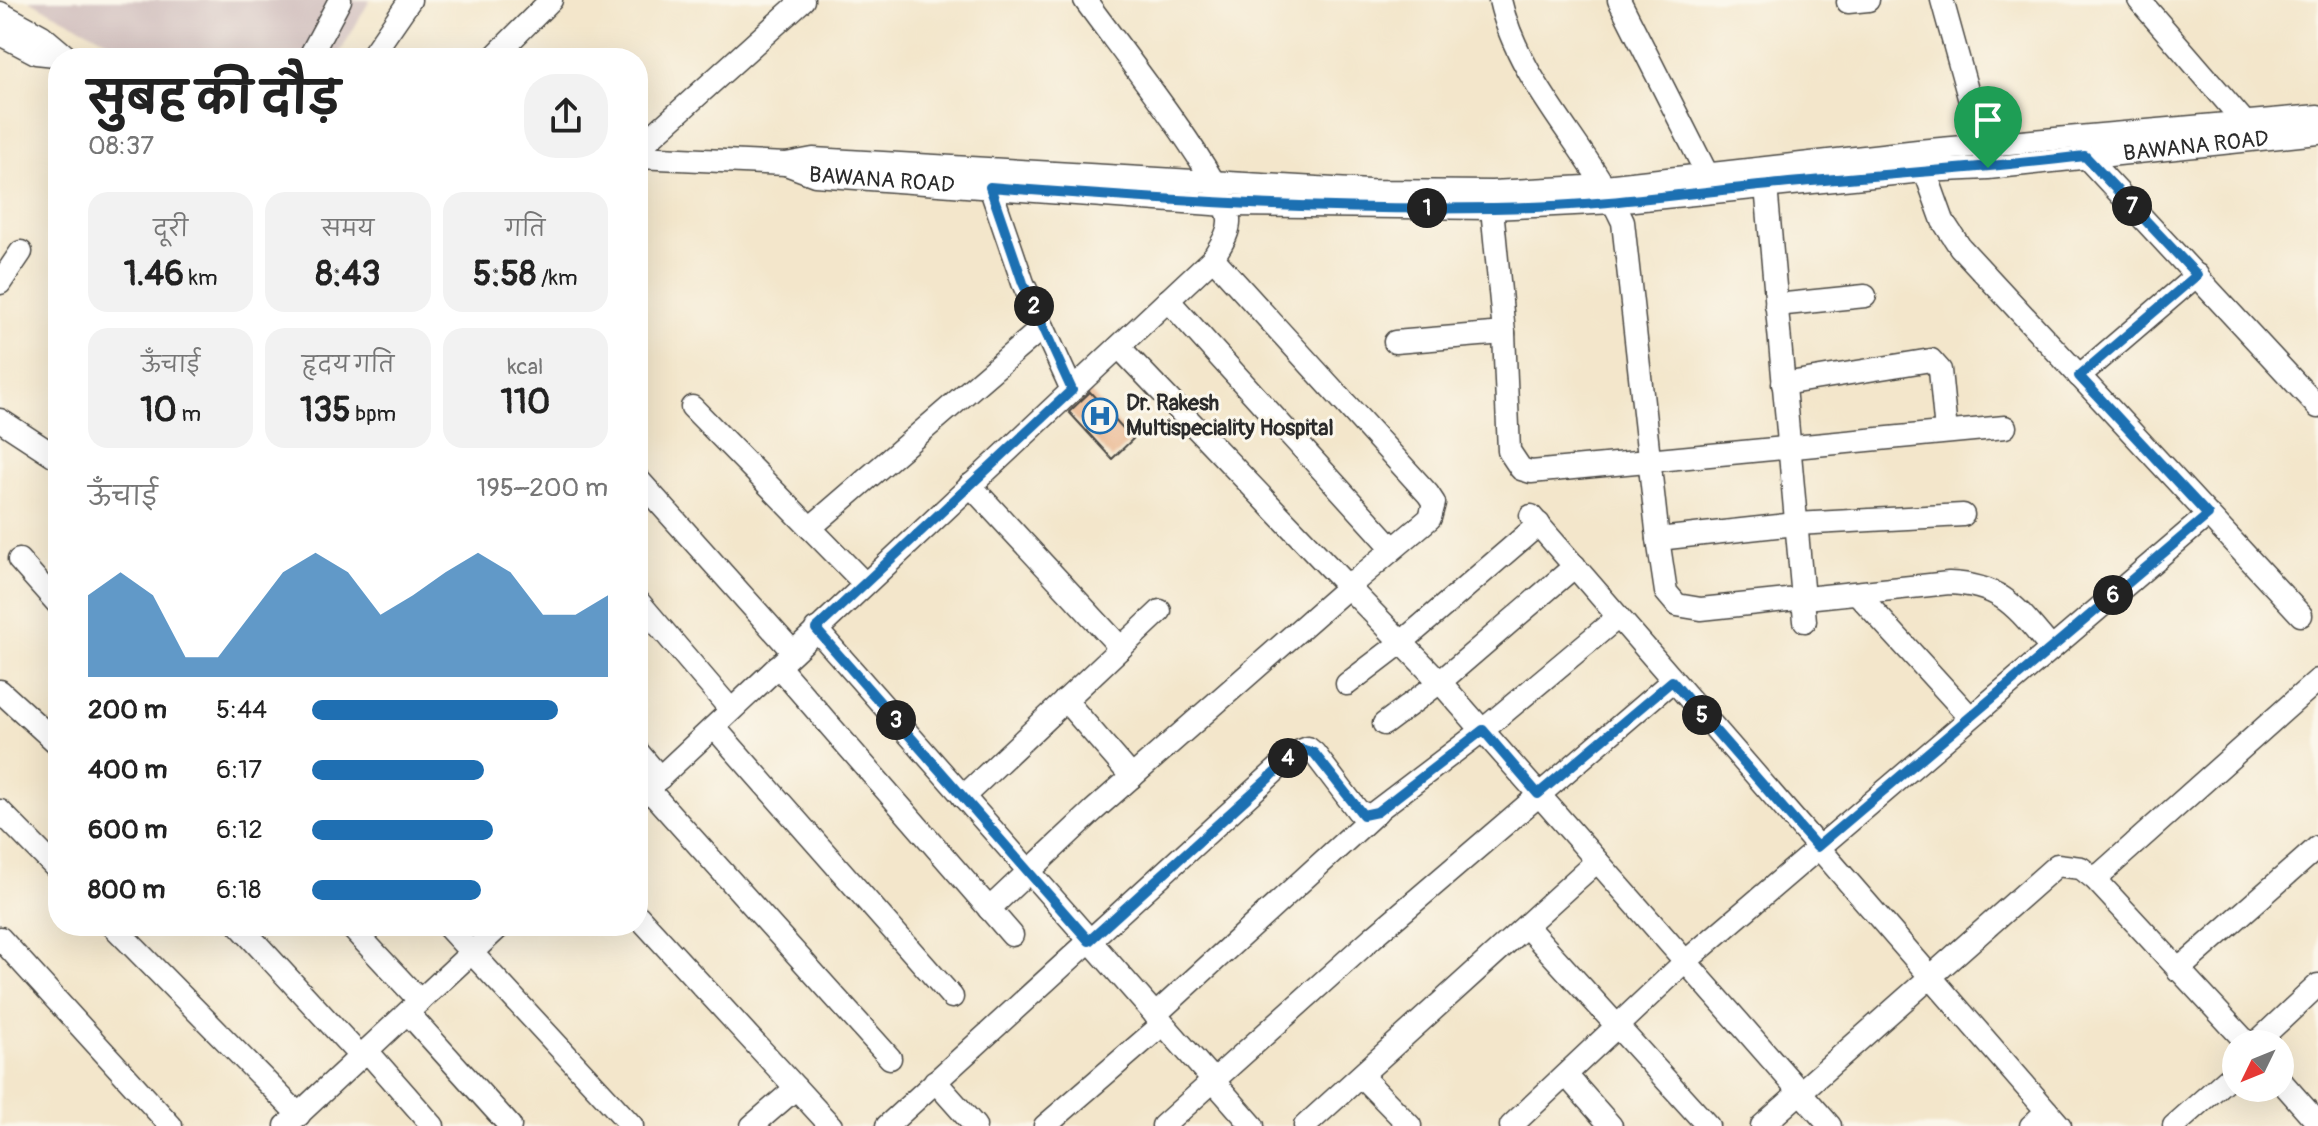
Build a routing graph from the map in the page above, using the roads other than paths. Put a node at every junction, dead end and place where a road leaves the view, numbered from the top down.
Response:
1 (340, 0) edge
2 (410, 0) edge
3 (551, 0) edge
4 (803, 0) edge
5 (1085, 0) edge
6 (1500, 0) edge
7 (1619, 0) edge
8 (1942, 0) edge
9 (2139, 0) edge
10 (0, 13) edge
11 (0, 34) edge
12 (56, 48) edge
13 (314, 48) edge
14 (377, 48) edge
15 (503, 48) edge
16 (48, 55) edge
17 (2318, 116) edge
18 (2252, 131) junction
19 (2318, 133) edge
20 (648, 140) edge
21 (2085, 156) junction
22 (648, 157) edge
23 (1985, 158) junction
24 (1921, 161) junction
25 (786, 164) junction
26 (1215, 183) junction
27 (1712, 184) junction
28 (1766, 186) junction
29 (990, 187) junction
30 (1609, 194) junction
31 (1287, 196) junction
32 (1226, 205) junction
33 (1492, 208) junction
34 (21, 252) dead end
35 (1213, 258) junction
36 (2197, 275) junction
37 (0, 283) edge
38 (1865, 296) dead end
39 (1168, 300) junction
40 (1776, 305) junction
41 (1043, 327) junction
42 (1504, 333) junction
43 (1395, 342) dead end
44 (1119, 347) junction
45 (2079, 376) junction
46 (1783, 384) junction
47 (1072, 390) junction
48 (692, 407) dead end
49 (2318, 407) edge
50 (0, 420) edge
51 (2005, 427) dead end
52 (1946, 432) junction
53 (1789, 446) junction
54 (48, 451) edge
55 (1650, 460) junction
56 (970, 485) junction
57 (648, 491) edge
58 (1963, 515) dead end
59 (2208, 515) junction
60 (1796, 524) junction
61 (810, 528) junction
62 (1658, 539) junction
63 (1393, 548) junction
64 (19, 560) dead end
65 (1575, 566) junction
66 (864, 583) junction
67 (1348, 587) junction
68 (48, 593) edge
69 (1857, 593) junction
70 (1803, 599) junction
71 (1160, 611) dead end
72 (648, 613) edge
73 (2301, 615) dead end
74 (1618, 617) junction
75 (1805, 621) dead end
76 (816, 629) junction
77 (1402, 642) junction
78 (1121, 648) junction
79 (2051, 648) junction
80 (785, 659) junction
81 (2318, 680) edge
82 (1672, 681) junction
83 (1440, 682) junction
84 (1347, 684) dead end
85 (0, 691) edge
86 (1065, 700) junction
87 (731, 710) junction
88 (1970, 717) junction
89 (1384, 724) dead end
90 (714, 727) junction
91 (1483, 730) junction
92 (48, 735) edge
93 (1132, 777) junction
94 (649, 788) edge
95 (1538, 794) junction
96 (963, 797) junction
97 (0, 811) edge
98 (1377, 812) junction
99 (1817, 847) junction
100 (2318, 847) edge
101 (48, 860) edge
102 (1597, 861) junction
103 (1028, 872) junction
104 (2095, 879) junction
105 (989, 909) junction
106 (648, 927) edge
107 (1527, 927) junction
108 (1012, 935) dead end
109 (123, 936) edge
110 (250, 936) edge
111 (358, 936) edge
112 (456, 936) edge
113 (490, 936) edge
114 (0, 939) edge
115 (1089, 941) junction
116 (472, 953) junction
117 (1685, 962) junction
118 (2178, 970) junction
119 (1930, 977) junction
120 (2318, 985) edge
121 (952, 997) dead end
122 (414, 1007) junction
123 (1159, 1019) junction
124 (1618, 1025) junction
125 (2235, 1030) edge
126 (2270, 1030) edge
127 (364, 1054) junction
128 (890, 1058) dead end
129 (1566, 1075) junction
130 (1361, 1076) junction
131 (1212, 1080) junction
132 (935, 1081) junction
133 (2222, 1083) edge
134 (796, 1088) junction
135 (1799, 1091) junction
136 (2294, 1096) edge
137 (302, 1119) edge
138 (2046, 1121) edge
139 (2318, 1123) edge
140 (171, 1126) edge
141 (433, 1126) edge
142 (510, 1126) edge
143 (632, 1126) edge
144 (752, 1126) edge
145 (831, 1126) edge
146 (887, 1126) edge
147 (975, 1126) edge
148 (1045, 1126) edge
149 (1163, 1126) edge
150 (1253, 1126) edge
151 (1305, 1126) edge
152 (1410, 1126) edge
153 (1511, 1126) edge
154 (1611, 1126) edge
155 (1708, 1126) edge
156 (1762, 1126) edge
157 (1830, 1126) edge
158 (2174, 1126) edge

1 - 13 street
2 - 14 street
3 - 15 street
4 - 20 street
5 - 26 street
6 - 30 street
7 - 27 street
8 - 23 street
9 - 18 street
10 - 12 street
11 - 16 street
17 - 18 street, BAWANA ROAD
18 - 19 street, BAWANA ROAD
18 - 21 street, BAWANA ROAD
18 - 23 street, BAWANA ROAD
21 - 23 street, BAWANA ROAD
21 - 36 street
22 - 25 street, BAWANA ROAD
23 - 24 street, BAWANA ROAD
24 - 27 street, BAWANA ROAD
24 - 28 street, BAWANA ROAD
24 - 45 street
25 - 26 street, BAWANA ROAD
25 - 29 street, BAWANA ROAD
26 - 31 street, BAWANA ROAD
26 - 32 street
27 - 28 street, BAWANA ROAD
27 - 30 street, BAWANA ROAD
28 - 40 street
29 - 32 street, BAWANA ROAD
29 - 41 street
30 - 31 street, BAWANA ROAD
30 - 33 street, BAWANA ROAD
30 - 55 street
31 - 32 street, BAWANA ROAD
31 - 33 street, BAWANA ROAD
32 - 35 street
33 - 42 street
34 - 37 street
35 - 39 street
35 - 63 street
36 - 45 street
36 - 49 street
38 - 40 street
39 - 44 street
39 - 63 street
40 - 46 street
41 - 47 street
41 - 61 street
42 - 43 street
42 - 55 street
44 - 47 street
44 - 67 street
45 - 59 street
46 - 52 street
46 - 53 street
47 - 56 street
48 - 61 street
50 - 54 street
51 - 52 street
52 - 53 street
53 - 55 street
53 - 60 street
55 - 62 street
56 - 66 street
56 - 78 street
57 - 80 street
58 - 60 street
59 - 73 street
59 - 79 street
60 - 62 street
60 - 70 street
61 - 66 street
62 - 70 street
63 - 67 street
64 - 68 street
65 - 74 street
65 - 77 street
65 - 83 street
66 - 76 street
67 - 77 street
67 - 93 street
69 - 70 street
69 - 79 street
69 - 88 street
70 - 75 street
71 - 78 street
72 - 87 street
74 - 82 street
74 - 91 street
76 - 80 street
76 - 96 street
77 - 83 street
77 - 84 street
78 - 86 street
79 - 88 street
80 - 87 street
80 - 105 street
81 - 104 street
82 - 95 street
82 - 99 street
83 - 89 street
83 - 91 street
85 - 92 street
86 - 93 street
86 - 96 street
87 - 90 street
88 - 99 street
90 - 94 street
90 - 121 street
91 - 95 street
91 - 98 street
93 - 103 street
94 - 128 street
95 - 102 street
95 - 131 street
96 - 103 street
97 - 101 street
98 - 115 street
98 - 123 street
99 - 117 street
99 - 119 street
100 - 118 street
102 - 107 street
102 - 117 street
103 - 105 street
103 - 115 street
104 - 118 street
104 - 119 street
105 - 108 street
106 - 134 street
107 - 124 street
107 - 130 street
109 - 137 street
110 - 127 street
111 - 122 street
112 - 116 street
113 - 116 street
114 - 140 street
115 - 123 street
115 - 132 street
116 - 122 street
116 - 143 street
117 - 124 street
117 - 135 street
118 - 125 street
119 - 135 street
119 - 138 street
120 - 126 street
122 - 127 street
122 - 142 street
123 - 131 street
123 - 148 street
124 - 129 street
124 - 155 street
127 - 137 street
127 - 141 street
129 - 153 street
129 - 154 street
130 - 151 street
130 - 152 street
131 - 149 street
131 - 150 street
132 - 146 street
132 - 147 street
133 - 158 street
134 - 144 street
134 - 145 street
135 - 156 street
135 - 157 street
136 - 139 street

